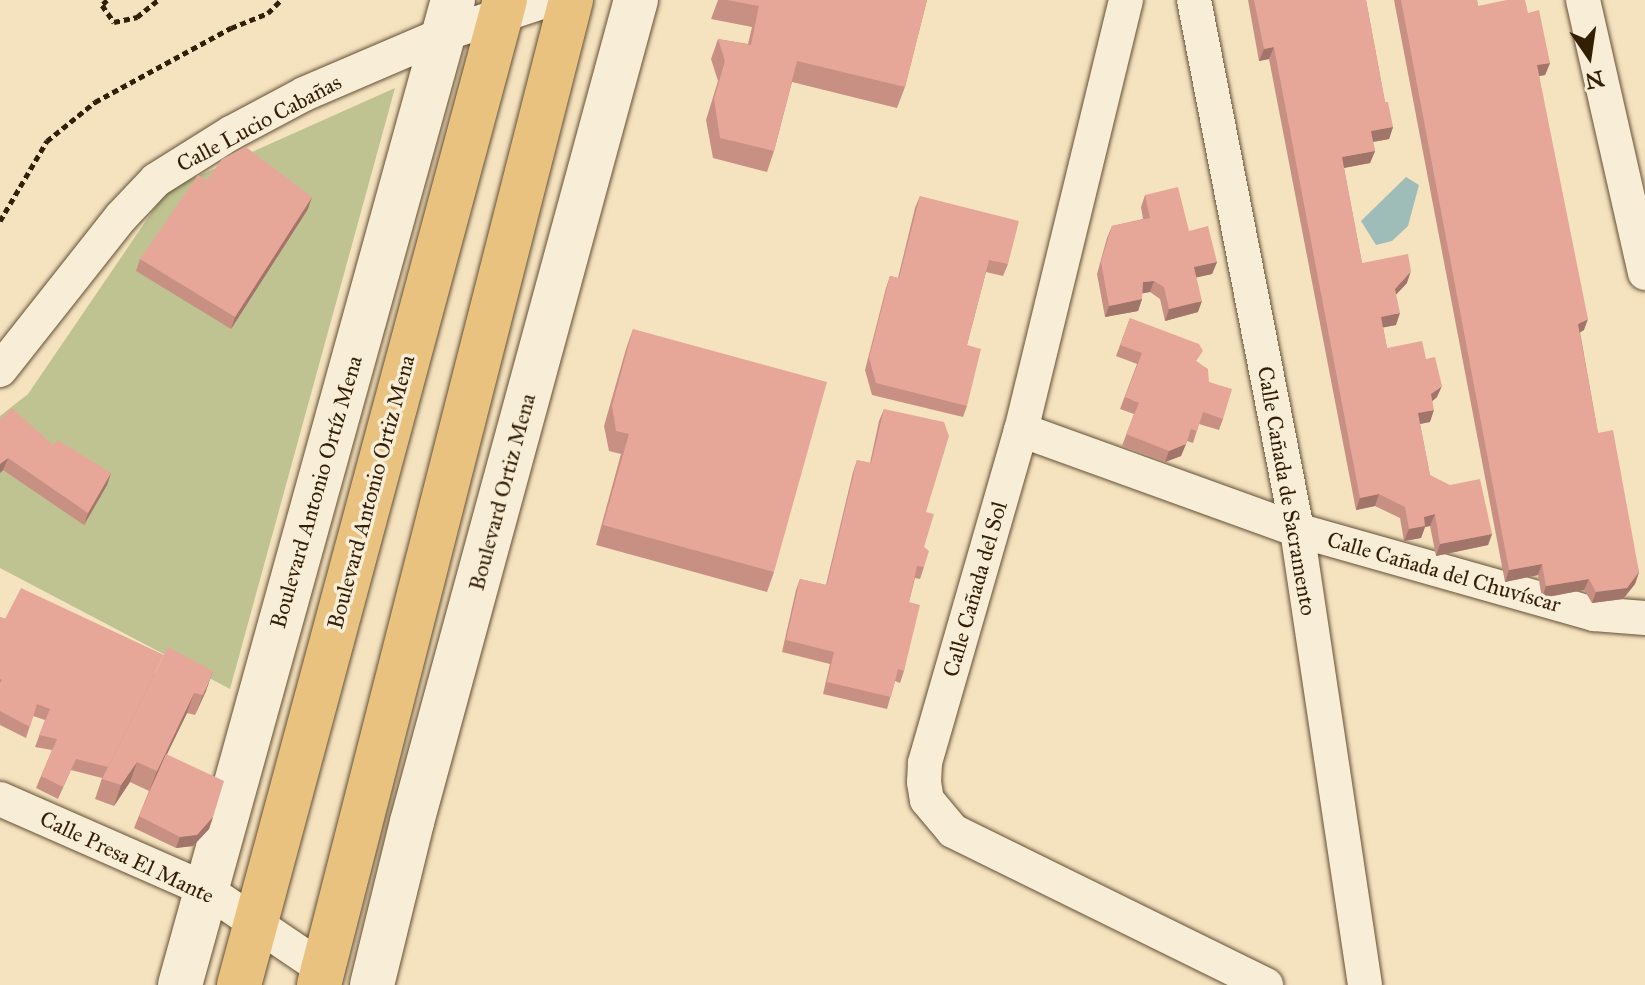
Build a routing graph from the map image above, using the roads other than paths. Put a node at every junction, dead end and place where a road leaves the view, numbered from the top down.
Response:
1 (548, 0) edge
2 (571, 0) edge
3 (636, 0) edge
4 (1126, 0) edge
5 (1194, 0) edge
6 (1583, 0) edge
7 (503, 7) edge
8 (448, 17) edge
9 (1645, 273) edge
10 (0, 370) edge
11 (1021, 430) junction
12 (1297, 530) junction
13 (1645, 618) edge
14 (3, 809) edge
15 (205, 889) junction
16 (254, 921) junction
17 (321, 977) edge
18 (180, 985) edge
19 (239, 985) edge
20 (372, 985) edge
21 (1266, 985) edge
22 (1365, 985) edge

1 - 7 street, Calle Lucio Cabañas
2 - 17 main road
3 - 20 street, Boulevard Ortiz Mena
4 - 11 street, Calle Cañada del Sol
5 - 12 street, Calle Cañada de Sacramento
6 - 9 street
7 - 8 street, Calle Lucio Cabañas
7 - 16 main road, Boulevard Antonio Ortiz Mena
8 - 10 street, Calle Lucio Cabañas
8 - 15 street, Boulevard Antonio Ortíz Mena
11 - 12 street, Calle Cañada del Chuvíscar
11 - 21 street, Calle Cañada del Sol
12 - 13 street, Calle Cañada del Chuvíscar
12 - 22 street, Calle Cañada de Sacramento
14 - 15 street, Calle Presa El Mante
15 - 16 street, Calle Presa El Mante
15 - 18 street, Boulevard Antonio Ortíz Mena
16 - 17 street, Calle Presa El Mante
16 - 19 main road, Boulevard Antonio Ortiz Mena

